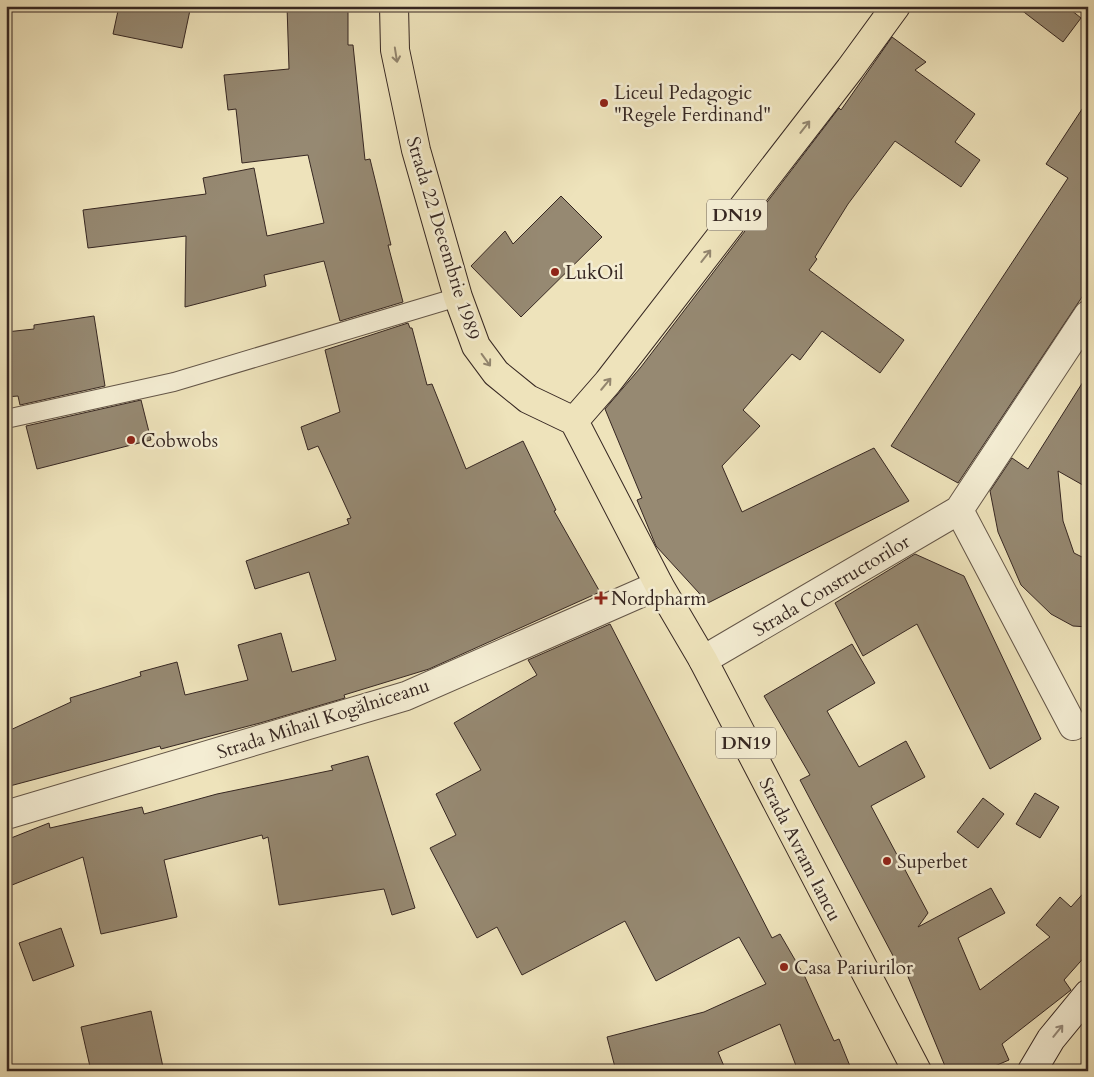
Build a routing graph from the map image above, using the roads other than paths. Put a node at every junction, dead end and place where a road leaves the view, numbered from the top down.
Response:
1 (394, 6) edge
2 (896, 6) edge
3 (458, 297) junction
4 (1088, 315) edge
5 (6, 419) edge
6 (574, 421) junction
7 (959, 510) junction
8 (659, 585) junction
9 (703, 660) junction
10 (1073, 726) dead end
11 (6, 815) edge
12 (1088, 994) edge
13 (915, 1070) edge
14 (1032, 1071) edge

1 -> 3 main road, Strada 22 Decembrie 1989
6 -> 2 main road, DN19
3 - 5 lane
3 -> 6 main road, Strada 22 Decembrie 1989
4 - 7 street, Strada Constructorilor
6 - 8 main road, Strada Avram Iancu / DN19
7 - 9 street, Strada Constructorilor
7 - 10 street
8 - 9 main road, Strada Avram Iancu / DN19
8 - 11 street, Strada Mihail Kogălniceanu
9 - 13 main road, Strada Avram Iancu / DN19
14 -> 12 street

